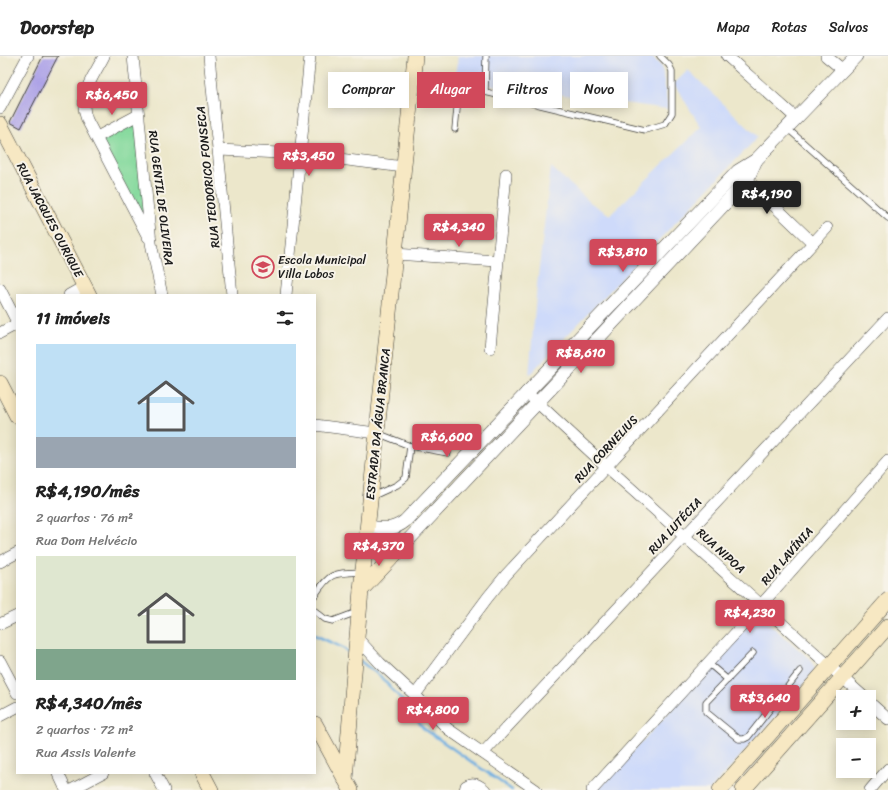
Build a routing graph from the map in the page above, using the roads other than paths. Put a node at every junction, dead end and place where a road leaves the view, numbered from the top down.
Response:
1 (28, 56) edge
2 (104, 56) edge
3 (132, 56) edge
4 (209, 56) edge
5 (310, 56) edge
6 (415, 56) edge
7 (486, 56) edge
8 (660, 56) edge
9 (727, 56) edge
10 (826, 56) edge
11 (856, 56) edge
12 (843, 70) junction
13 (412, 80) junction
14 (417, 81) edge
15 (485, 92) joint
16 (0, 108) edge
17 (458, 108) edge
18 (138, 115) junction
19 (796, 118) junction
20 (0, 124) edge
21 (787, 128) junction
22 (455, 129) dead end
23 (97, 137) junction
24 (219, 150) junction
25 (299, 154) junction
26 (404, 167) junction
27 (506, 174) dead end
28 (742, 176) junction
29 (888, 218) edge
30 (827, 228) dead end
31 (151, 243) junction
32 (813, 243) junction
33 (395, 254) junction
34 (497, 261) junction
35 (0, 289) edge
36 (87, 291) edge
37 (74, 294) edge
38 (162, 294) edge
39 (232, 294) edge
40 (286, 294) edge
41 (888, 318) edge
42 (16, 321) edge
43 (16, 324) edge
44 (0, 333) edge
45 (490, 348) dead end
46 (0, 383) edge
47 (526, 392) junction
48 (537, 403) junction
49 (16, 414) edge
50 (316, 425) edge
51 (376, 433) junction
52 (410, 446) junction
53 (448, 453) dead end
54 (888, 462) edge
55 (607, 467) junction
56 (370, 497) junction
57 (368, 527) junction
58 (684, 535) junction
59 (366, 546) junction
60 (398, 551) junction
61 (16, 554) edge
62 (0, 562) edge
63 (363, 572) junction
64 (361, 590) junction
65 (316, 594) edge
66 (888, 600) edge
67 (761, 605) junction
68 (360, 611) junction
69 (316, 612) edge
70 (16, 616) edge
71 (0, 624) edge
72 (888, 626) edge
73 (357, 643) junction
74 (753, 653) dead end
75 (0, 661) edge
76 (708, 663) junction
77 (830, 666) junction
78 (800, 671) dead end
79 (842, 678) junction
80 (728, 680) junction
81 (856, 690) edge
82 (16, 691) edge
83 (415, 695) junction
84 (802, 697) junction
85 (16, 708) edge
86 (815, 708) junction
87 (876, 708) edge
88 (0, 716) edge
89 (888, 719) edge
90 (316, 726) edge
91 (348, 735) junction
92 (325, 742) junction
93 (483, 753) junction
94 (752, 753) junction
95 (765, 765) junction
96 (888, 769) edge
97 (58, 774) edge
98 (100, 774) edge
99 (156, 774) edge
100 (203, 774) edge
101 (348, 785) edge
102 (465, 788) edge
103 (66, 790) edge
104 (71, 790) edge
105 (164, 790) edge
106 (211, 790) edge
107 (485, 790) edge
108 (536, 790) edge
109 (592, 790) edge
110 (720, 790) edge
111 (743, 790) edge
112 (870, 790) edge

1 - 16 street
2 - 23 street
3 - 18 street, RUA GENTIL DE OLIVEIRA
4 - 24 street, RUA TEODORICO FONSECA
5 - 25 street
6 - 13 main road, ESTRADA DA ÁGUA BRANCA
7 - 15 lane
8 - 15 lane
9 - 19 street
10 - 12 street
11 - 12 street
12 - 19 street
13 - 14 lane
13 - 26 main road, ESTRADA DA ÁGUA BRANCA
17 - 22 lane
18 - 23 street
18 - 31 street, RUA GENTIL DE OLIVEIRA
19 - 21 street
20 - 36 main road, RUA JACQUES OURIQUE
21 - 28 street
21 - 29 lane
23 - 31 street
24 - 25 street
24 - 39 street, RUA TEODORICO FONSECA
25 - 26 street
25 - 40 street
26 - 33 main road, ESTRADA DA ÁGUA BRANCA
27 - 34 street
28 - 32 street
28 - 47 street
28 - 48 street
30 - 32 street, RUA CORNELIUS
31 - 38 street, RUA GENTIL DE OLIVEIRA
32 - 55 street, RUA CORNELIUS
33 - 34 street
33 - 51 main road, ESTRADA DA ÁGUA BRANCA
34 - 45 street
35 - 42 street
36 - 37 street
41 - 58 street, RUA LUTÉCIA
43 - 44 street
46 - 49 main road
47 - 48 street, RUA NIPOA
47 - 57 street
48 - 55 street, RUA NIPOA
48 - 60 street
50 - 51 street
51 - 52 lane
51 - 56 main road, ESTRADA DA ÁGUA BRANCA
52 - 53 lane
52 - 56 lane
54 - 67 street, RUA LAVÍNIA
55 - 58 street, RUA NIPOA
55 - 83 street, RUA CORNELIUS
56 - 57 main road, ESTRADA DA ÁGUA BRANCA
57 - 59 main road, ESTRADA DA ÁGUA BRANCA
58 - 67 street, RUA NIPOA
58 - 93 street, RUA LUTÉCIA
59 - 60 street
59 - 63 main road, ESTRADA DA ÁGUA BRANCA
60 - 64 main road
61 - 62 street
63 - 64 main road, ESTRADA DA ÁGUA BRANCA
63 - 65 lane
64 - 68 main road, ESTRADA DA ÁGUA BRANCA
66 - 77 main road
67 - 76 street, RUA LAVÍNIA
67 - 77 street, RUA NIPOA
68 - 69 lane
68 - 73 main road, ESTRADA DA ÁGUA BRANCA
70 - 71 street
72 - 79 main road
73 - 83 street
73 - 91 main road, ESTRADA DA ÁGUA BRANCA
74 - 80 lane
75 - 82 street
76 - 80 lane
76 - 109 street, RUA LAVÍNIA
77 - 79 street, RUA NIPOA
77 - 84 main road
78 - 80 lane
79 - 81 street, RUA NIPOA
79 - 86 main road
83 - 93 street
84 - 86 main road
84 - 94 main road
85 - 88 street
86 - 95 main road
87 - 89 street
90 - 92 main road
91 - 92 main road
91 - 101 main road, ESTRADA DA ÁGUA BRANCA
92 - 101 main road
93 - 108 street
94 - 95 main road
94 - 110 main road
95 - 111 main road
96 - 112 street
97 - 103 street
98 - 104 street
99 - 105 street
100 - 106 main road
102 - 107 street

